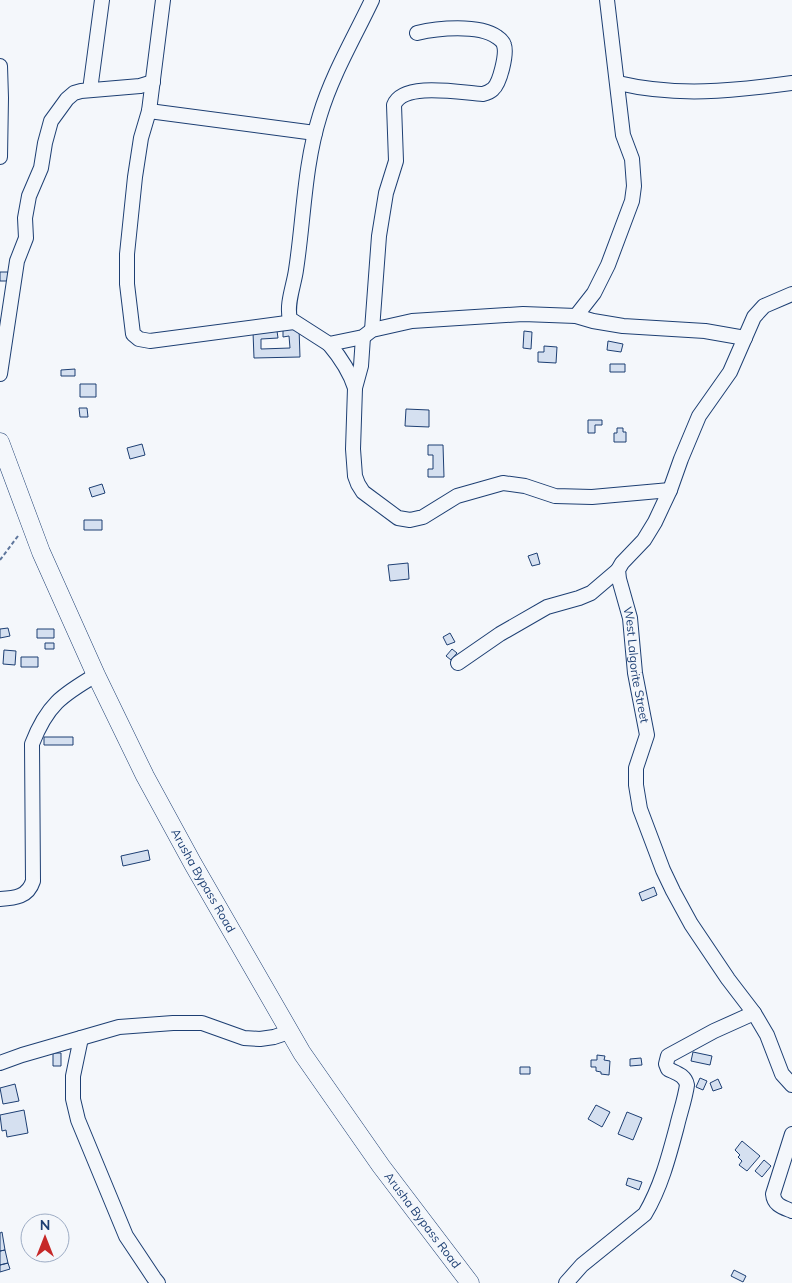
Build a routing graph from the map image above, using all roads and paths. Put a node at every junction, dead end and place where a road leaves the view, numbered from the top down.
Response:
1 (102, 0) edge
2 (164, 0) edge
3 (372, 0) edge
4 (607, 0) edge
5 (417, 33) dead end
6 (0, 66) edge
7 (153, 82) junction
8 (618, 83) junction
9 (792, 83) edge
10 (90, 90) junction
11 (148, 111) junction
12 (315, 133) junction
13 (0, 157) edge
14 (792, 294) edge
15 (576, 316) junction
16 (294, 322) junction
17 (368, 334) junction
18 (745, 338) junction
19 (329, 344) junction
20 (0, 374) edge
21 (355, 388) junction
22 (0, 442) edge
23 (670, 490) junction
24 (28, 522) junction
25 (0, 560) edge
26 (618, 570) junction
27 (458, 663) dead end
28 (96, 675) junction
29 (0, 899) edge
30 (754, 1013) junction
31 (290, 1032) junction
32 (81, 1038) junction
33 (0, 1063) edge
34 (792, 1085) edge
35 (792, 1134) edge
36 (792, 1211) edge
37 (158, 1283) edge
38 (470, 1283) edge
39 (566, 1283) edge

1 - 10 street
2 - 7 street
3 - 12 street
4 - 8 street
5 - 17 street
6 - 13 street
7 - 10 street
7 - 11 street
8 - 9 street
8 - 15 street
10 - 20 street
11 - 12 street
11 - 16 street
12 - 16 street
14 - 18 street
15 - 17 street
15 - 18 street
16 - 19 street
17 - 19 street
17 - 21 street
18 - 23 street
19 - 21 street
21 - 23 street
22 - 24 main road, Arusha Bypass Road
23 - 26 street
24 - 25 path
24 - 28 main road, Arusha Bypass Road
26 - 27 street
26 - 30 street, West Lalgorite Street
28 - 29 street
28 - 31 main road, Arusha Bypass Road
30 - 34 street, West Lalgorite Street
30 - 39 street
31 - 32 street
31 - 38 main road, Arusha Bypass Road
32 - 33 street
32 - 37 street
35 - 36 street

